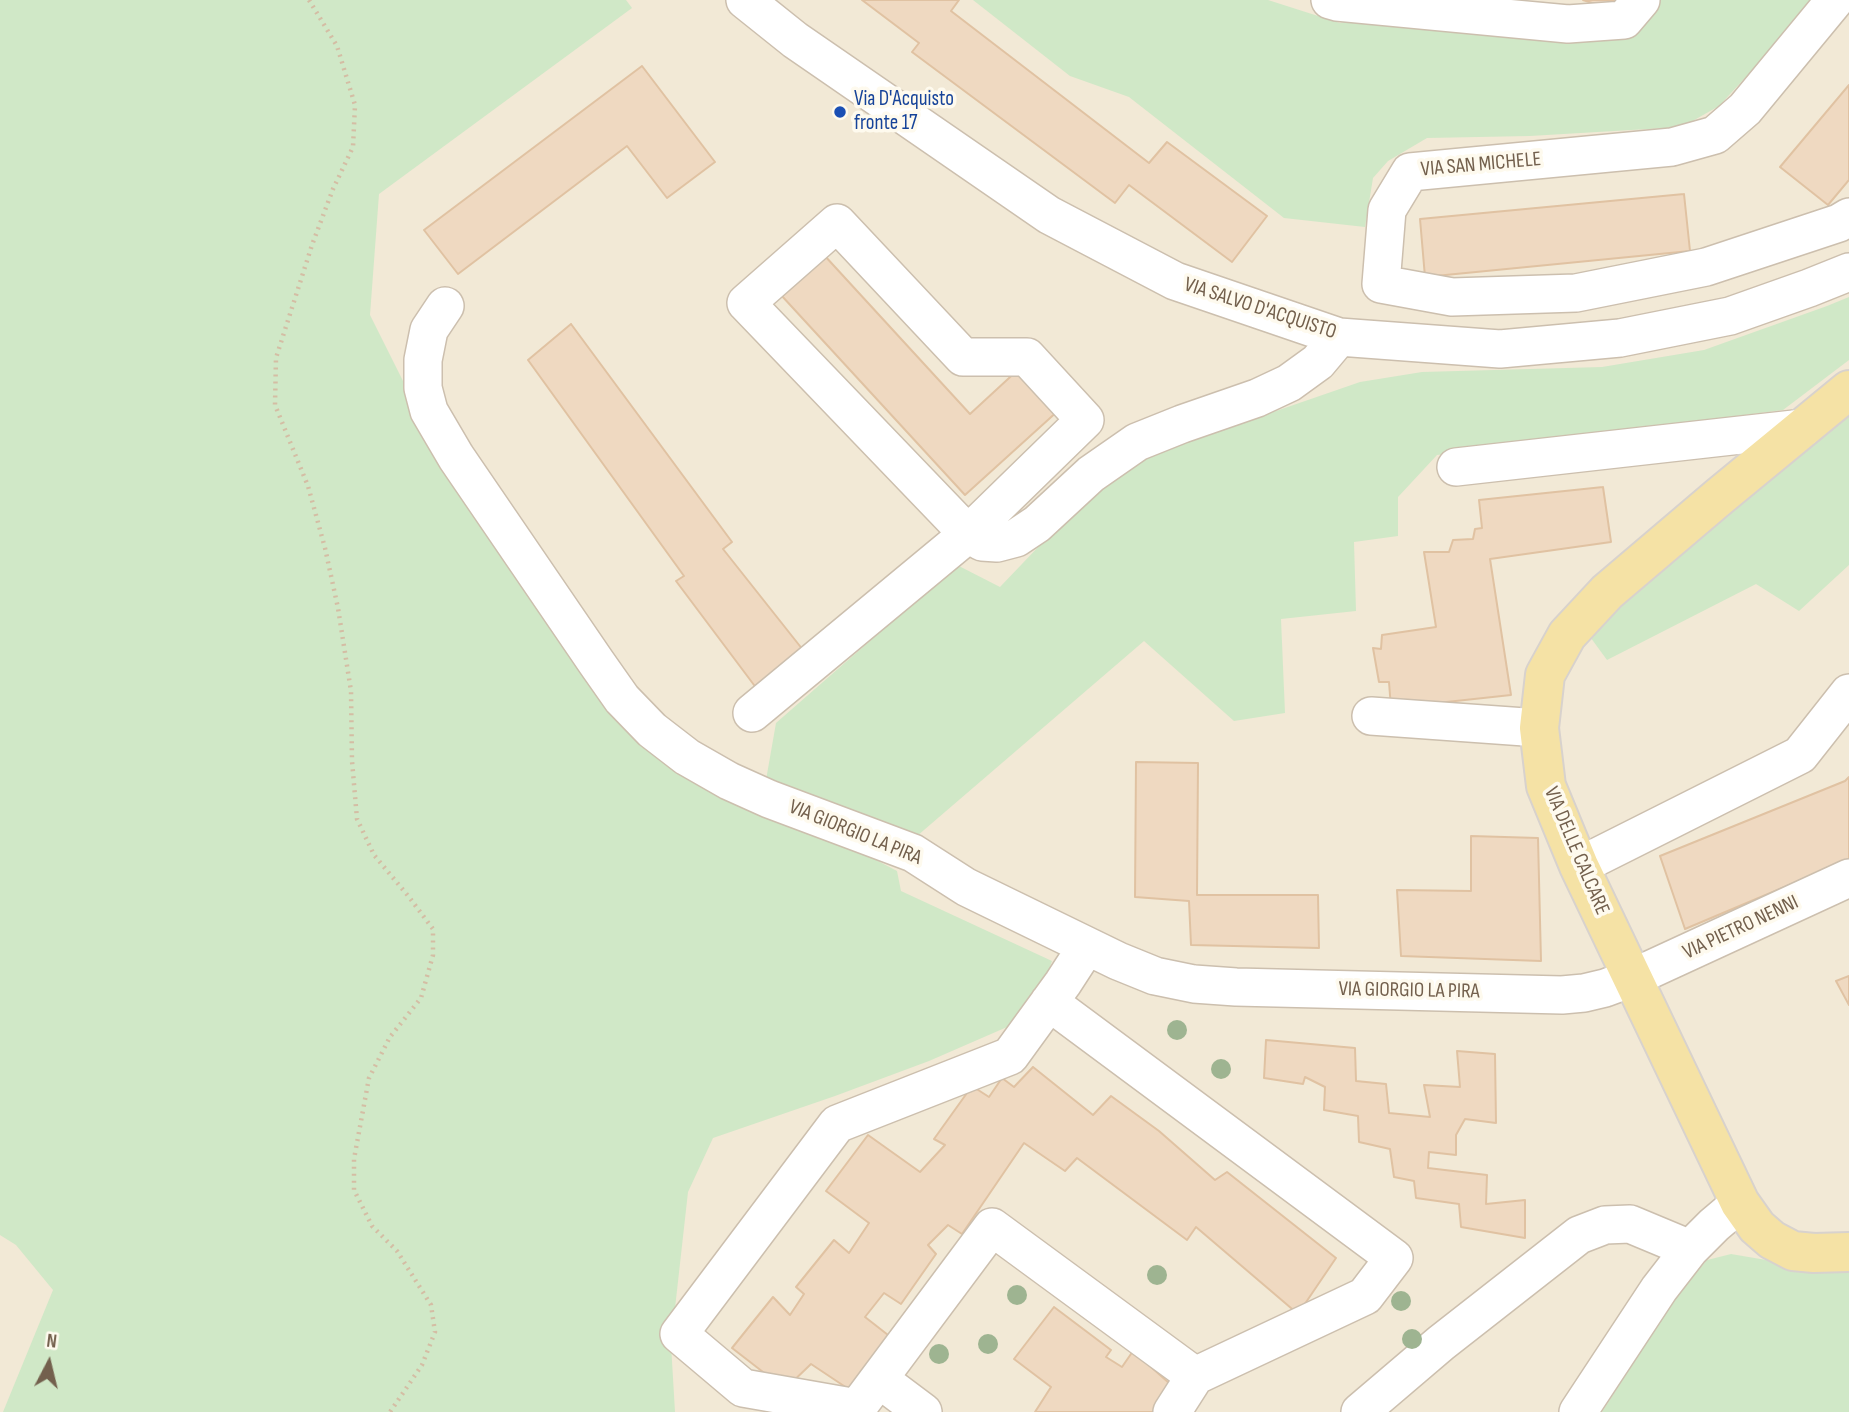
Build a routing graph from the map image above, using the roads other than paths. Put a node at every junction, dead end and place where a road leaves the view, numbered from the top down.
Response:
1 (745, 0) edge
2 (1331, 0) edge
3 (1641, 0) edge
4 (1835, 0) edge
5 (1849, 217) edge
6 (1849, 272) edge
7 (445, 306) dead end
8 (1339, 337) junction
9 (1849, 390) edge
10 (1802, 428) junction
11 (1457, 467) dead end
12 (968, 534) junction
13 (1849, 693) edge
14 (752, 713) dead end
15 (1371, 716) dead end
16 (1539, 728) junction
17 (1579, 866) junction
18 (1849, 878) edge
19 (1087, 946) junction
20 (1632, 978) junction
21 (1049, 1002) junction
22 (1740, 1203) junction
23 (1690, 1249) junction
24 (1849, 1252) edge
25 (1195, 1376) junction
26 (879, 1379) junction
27 (923, 1412) edge
28 (1172, 1412) edge
29 (1360, 1412) edge
30 (1578, 1412) edge

1 - 8 street, VIA SALVO D'ACQUISTO
2 - 3 street
4 - 5 street, VIA SAN MICHELE
6 - 8 street, VIA SALVO D'ACQUISTO
7 - 19 street, VIA GIORGIO LA PIRA
8 - 12 street
9 - 10 main road, VIA DELLE CALCARE
10 - 11 street
10 - 16 main road, VIA DELLE CALCARE
12 - 12 street
12 - 14 street
13 - 17 street
15 - 16 street
16 - 17 main road, VIA DELLE CALCARE
17 - 20 main road, VIA DELLE CALCARE
18 - 20 street, VIA PIETRO NENNI
19 - 20 street, VIA GIORGIO LA PIRA
19 - 21 street
20 - 22 main road, VIA DELLE CALCARE
21 - 25 street
21 - 26 street
22 - 23 street
22 - 24 main road, VIA DELLE CALCARE
23 - 29 street
23 - 30 street
25 - 26 street
25 - 28 street
26 - 27 street

